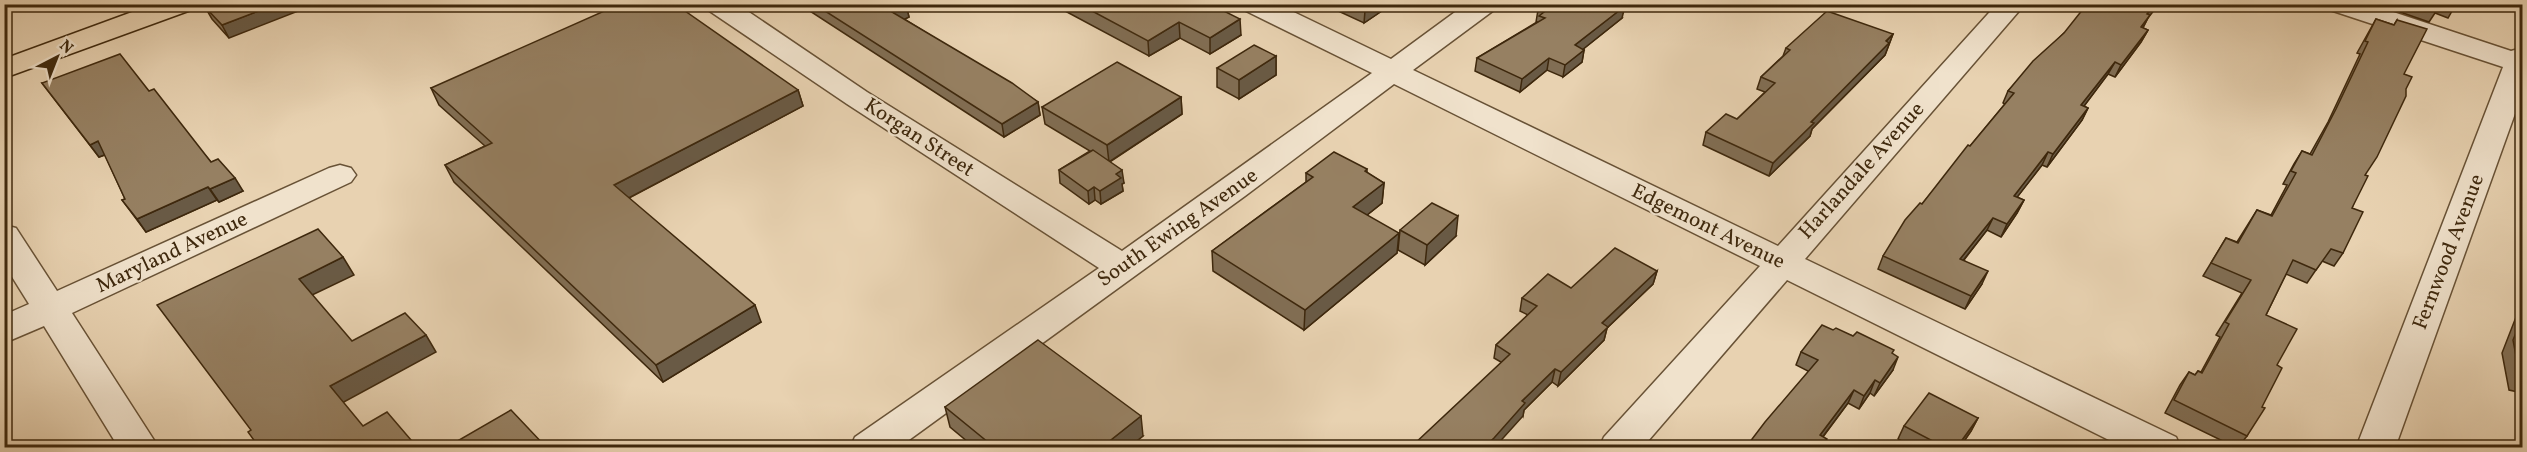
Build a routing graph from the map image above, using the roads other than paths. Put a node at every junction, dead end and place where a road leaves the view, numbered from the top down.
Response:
1 (117, 4) edge
2 (718, 4) edge
3 (1254, 4) edge
4 (1484, 4) edge
5 (2012, 4) edge
6 (2340, 4) edge
7 (163, 7) edge
8 (4, 45) edge
9 (2522, 61) edge
10 (4, 69) edge
11 (1393, 72) junction
12 (339, 175) dead end
13 (4, 236) edge
14 (1781, 263) junction
15 (1122, 267) junction
16 (52, 309) junction
17 (4, 330) edge
18 (140, 447) edge
19 (869, 447) edge
20 (1618, 447) edge
21 (2162, 447) edge
22 (2375, 447) edge

1 - 8 main road
2 - 15 street, Korgan Street
3 - 11 street, Edgemont Avenue
4 - 11 street, South Ewing Avenue
5 - 14 street, Harlandale Avenue
6 - 9 street
7 - 10 main road
9 - 22 street, Fernwood Avenue
11 - 14 street, Edgemont Avenue
11 - 15 street, South Ewing Avenue
12 - 16 street, Maryland Avenue
13 - 16 street
14 - 20 street, Harlandale Avenue
14 - 21 street, Edgemont Avenue
15 - 19 street, South Ewing Avenue
16 - 17 street, Maryland Avenue
16 - 18 street

